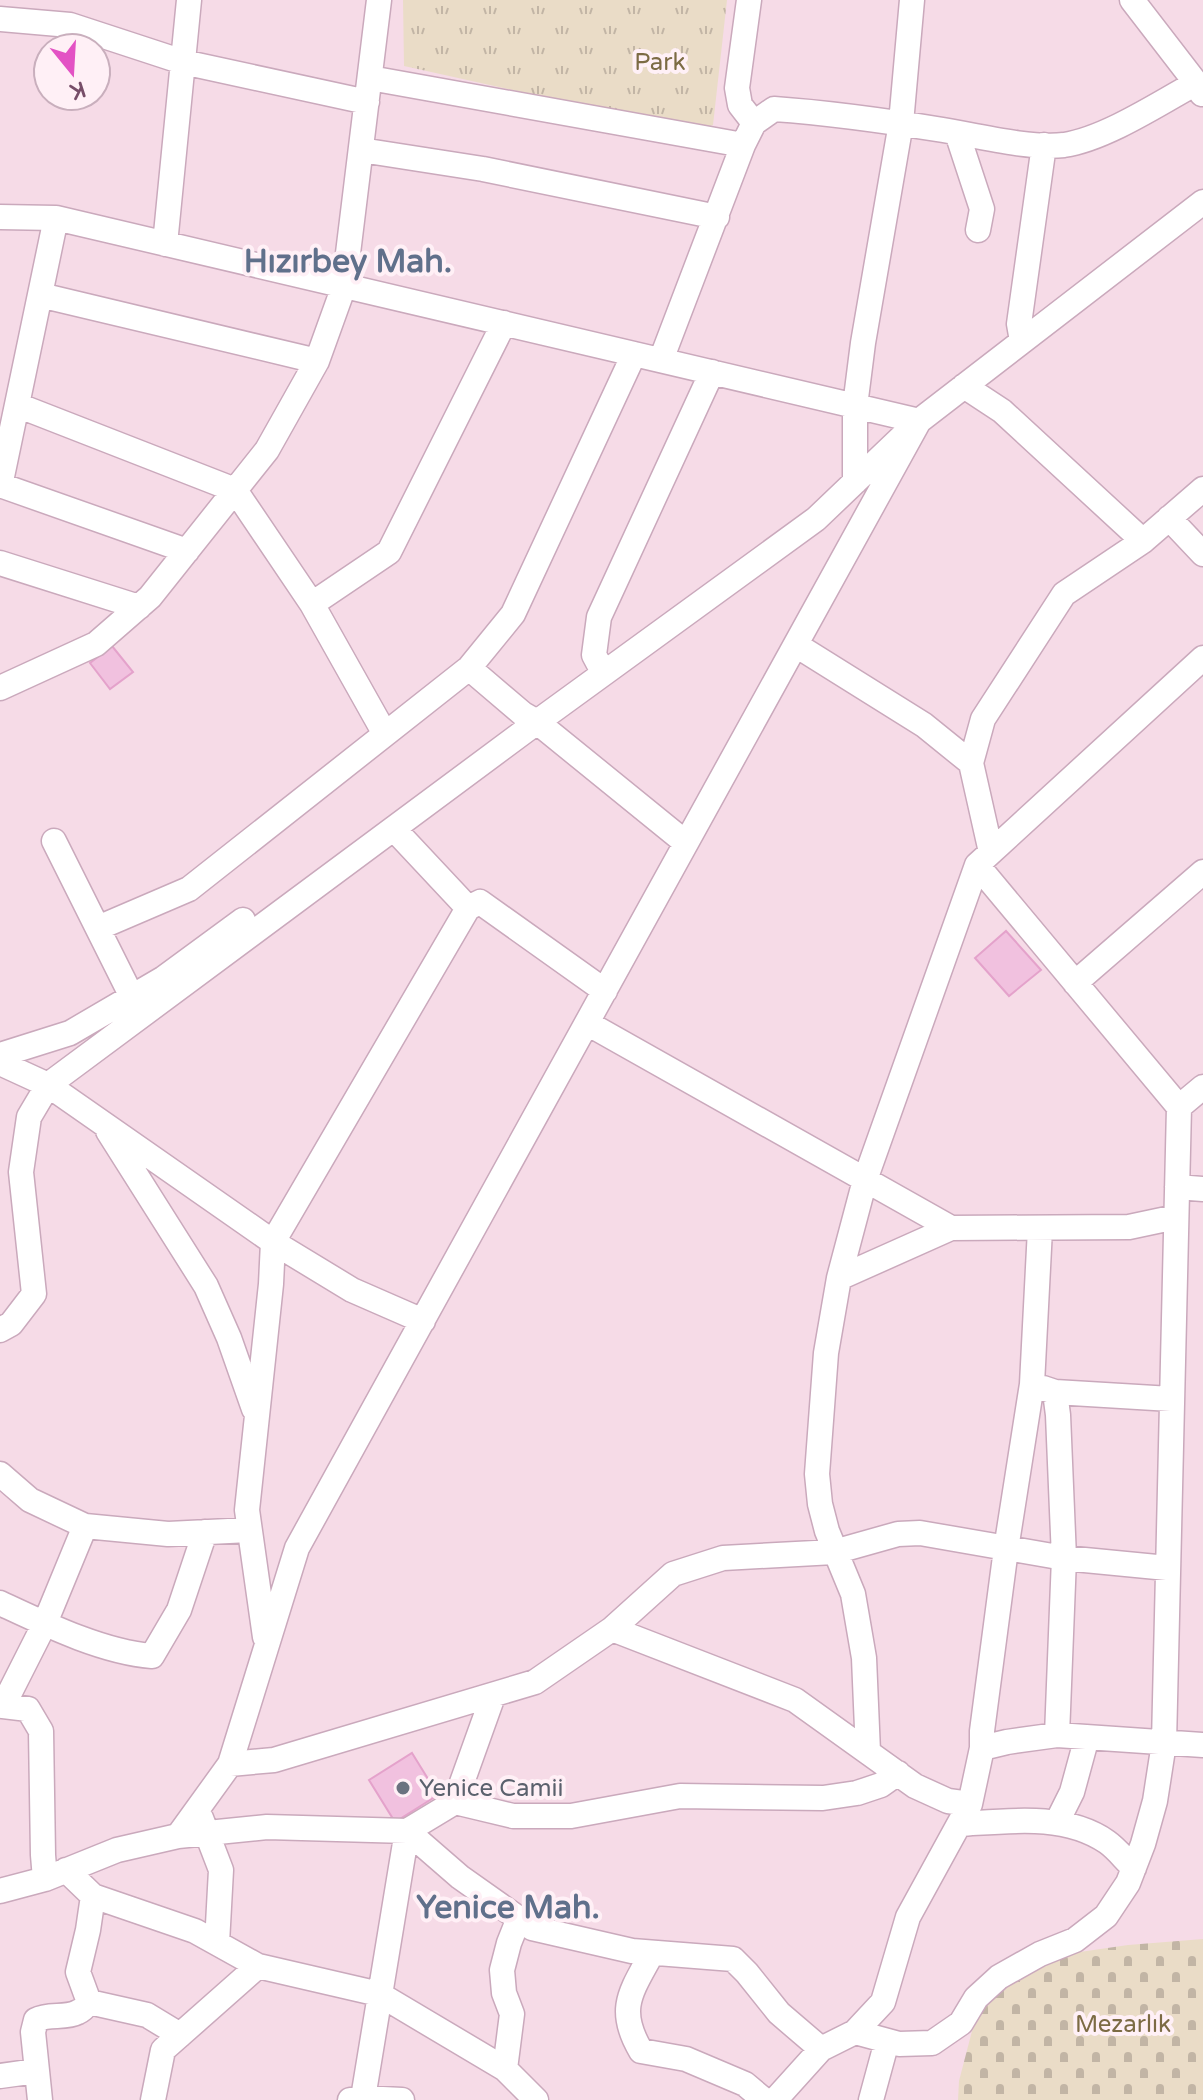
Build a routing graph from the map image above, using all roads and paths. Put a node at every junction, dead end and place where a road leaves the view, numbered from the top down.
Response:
1 (189, 0) edge
2 (379, 0) edge
3 (749, 0) edge
4 (912, 0) edge
5 (1132, 0) edge
6 (0, 19) edge
7 (183, 62) junction
8 (1200, 89) edge
9 (368, 90) junction
10 (901, 123) junction
11 (957, 133) junction
12 (748, 134) junction
13 (1044, 145) junction
14 (361, 150) junction
15 (1203, 202) edge
16 (0, 217) edge
17 (717, 217) junction
18 (56, 218) junction
19 (978, 230) dead end
20 (165, 244) junction
21 (344, 286) junction
22 (40, 295) junction
23 (504, 323) junction
24 (1022, 341) junction
25 (634, 354) junction
26 (661, 360) junction
27 (317, 361) junction
28 (712, 372) junction
29 (964, 386) junction
30 (17, 405) junction
31 (855, 406) junction
32 (919, 421) junction
33 (855, 482) junction
34 (0, 486) edge
35 (1203, 489) edge
36 (235, 490) junction
37 (1169, 518) junction
38 (1143, 541) junction
39 (187, 551) junction
40 (1203, 554) edge
41 (0, 563) edge
42 (312, 604) junction
43 (139, 607) junction
44 (796, 645) junction
45 (1203, 658) edge
46 (624, 660) junction
47 (469, 668) junction
48 (602, 670) junction
49 (0, 688) edge
50 (530, 718) junction
51 (385, 734) junction
52 (971, 763) junction
53 (394, 829) junction
54 (54, 841) dead end
55 (686, 843) junction
56 (984, 858) junction
57 (1203, 872) edge
58 (468, 908) junction
59 (98, 928) junction
60 (1075, 983) junction
61 (605, 991) junction
62 (132, 997) junction
63 (587, 1023) junction
64 (0, 1055) edge
65 (0, 1063) edge
66 (48, 1085) junction
67 (1203, 1087) edge
68 (1179, 1107) junction
69 (103, 1123) junction
70 (865, 1180) junction
71 (1177, 1187) junction
72 (1203, 1189) edge
73 (1176, 1217) junction
74 (951, 1228) junction
75 (1040, 1229) junction
76 (273, 1242) junction
77 (839, 1278) junction
78 (423, 1321) junction
79 (0, 1330) edge
80 (1032, 1384) junction
81 (1055, 1392) junction
82 (1171, 1399) junction
83 (256, 1416) junction
84 (0, 1474) edge
85 (85, 1526) junction
86 (249, 1530) junction
87 (205, 1532) junction
88 (1006, 1549) junction
89 (834, 1552) junction
90 (1064, 1558) junction
91 (1167, 1568) junction
92 (0, 1603) edge
93 (45, 1623) junction
94 (612, 1629) junction
95 (266, 1645) junction
96 (493, 1696) junction
97 (1, 1706) edge
98 (1057, 1735) junction
99 (1087, 1737) junction
100 (1164, 1743) junction
101 (1203, 1745) edge
102 (982, 1748) junction
103 (868, 1752) junction
104 (230, 1764) junction
105 (898, 1773) junction
106 (455, 1802) junction
107 (198, 1808) junction
108 (965, 1814) junction
109 (1057, 1822) junction
110 (407, 1831) junction
111 (207, 1832) junction
112 (178, 1836) junction
113 (1134, 1868) junction
114 (56, 1874) junction
115 (0, 1891) edge
116 (93, 1896) junction
117 (519, 1918) junction
118 (217, 1943) junction
119 (652, 1953) junction
120 (258, 1966) junction
121 (379, 1994) junction
122 (89, 2002) junction
123 (855, 2032) junction
124 (180, 2035) junction
125 (887, 2041) junction
126 (821, 2049) junction
127 (505, 2069) junction
128 (36, 2071) junction
129 (0, 2076) edge
130 (356, 2099) edge
131 (40, 2100) edge
132 (153, 2100) edge
133 (402, 2100) edge
134 (536, 2100) edge
135 (764, 2100) edge
136 (775, 2100) edge
137 (871, 2100) edge

1 - 7 street
2 - 9 street
3 - 12 street
4 - 10 street
5 - 8 street
6 - 7 street
7 - 9 street
7 - 20 street
8 - 13 street
9 - 12 street
9 - 14 street
10 - 11 street
10 - 12 street
10 - 31 street
11 - 13 street
11 - 19 street
12 - 17 street
13 - 24 street
14 - 17 street
14 - 21 street
15 - 24 street
16 - 18 street
17 - 26 street
18 - 20 street
18 - 22 street
20 - 21 street
21 - 23 street
21 - 27 street
22 - 27 street
22 - 30 street
23 - 25 street
23 - 42 street
24 - 29 street
25 - 26 street
25 - 47 street
26 - 28 street
27 - 36 street
28 - 31 street
28 - 48 street
29 - 32 street
29 - 38 street
30 - 34 street
30 - 36 street
31 - 32 street
31 - 33 street
32 - 33 street
32 - 44 street
33 - 46 street
34 - 39 street
35 - 37 street
36 - 39 street
36 - 42 street
37 - 38 street
37 - 40 street
38 - 52 street
39 - 43 street
41 - 43 street
42 - 51 street
43 - 49 street
44 - 52 street
44 - 55 street
45 - 56 street
46 - 48 street
46 - 50 street
47 - 50 street
47 - 51 street
48 - 50 street
50 - 53 street
50 - 55 street
50 - 62 street
51 - 59 street
52 - 56 street
53 - 58 street
53 - 66 street
54 - 59 street
55 - 61 street
56 - 60 street
56 - 70 street
57 - 60 street
58 - 61 street
58 - 76 street
59 - 62 street
60 - 68 street
61 - 63 street
62 - 64 street
63 - 70 street
63 - 78 street
65 - 66 street
66 - 69 street
66 - 79 street
67 - 68 street
68 - 71 street
69 - 76 street
69 - 83 street
70 - 74 street
70 - 77 street
71 - 72 street
71 - 73 street
73 - 75 street
73 - 82 street
74 - 75 street
74 - 77 street
75 - 80 street
76 - 78 street
76 - 83 street
77 - 89 street
78 - 95 street
80 - 81 street
80 - 88 street
81 - 82 street
81 - 90 street
82 - 91 street
83 - 86 street
84 - 85 street
85 - 87 street
85 - 93 street
86 - 87 street
86 - 95 street
87 - 93 street
88 - 89 street
88 - 90 street
88 - 102 street
89 - 94 street
89 - 103 street
90 - 91 street
90 - 98 street
91 - 100 street
92 - 93 street
93 - 97 street
94 - 96 street
94 - 103 street
95 - 104 street
96 - 104 street
96 - 106 street
97 - 114 street
98 - 99 street
98 - 102 street
99 - 100 street
99 - 109 street
100 - 101 street
100 - 113 street
102 - 108 street
103 - 105 street
104 - 107 street
105 - 106 street
105 - 108 street
106 - 110 street
107 - 111 street
107 - 112 street
108 - 109 street
108 - 123 street
109 - 113 street
110 - 111 street
110 - 117 street
110 - 121 street
111 - 112 street
111 - 118 street
112 - 114 street
113 - 125 street
114 - 115 street
114 - 116 street
116 - 118 street
116 - 122 street
117 - 119 street
117 - 127 street
118 - 120 street
119 - 126 street
119 - 135 street
120 - 121 street
120 - 124 street
121 - 127 street
121 - 130 street
122 - 124 street
122 - 128 street
123 - 125 street
123 - 126 street
124 - 132 street
125 - 137 street
126 - 136 street
127 - 134 street
128 - 129 street
128 - 131 street
130 - 133 street

